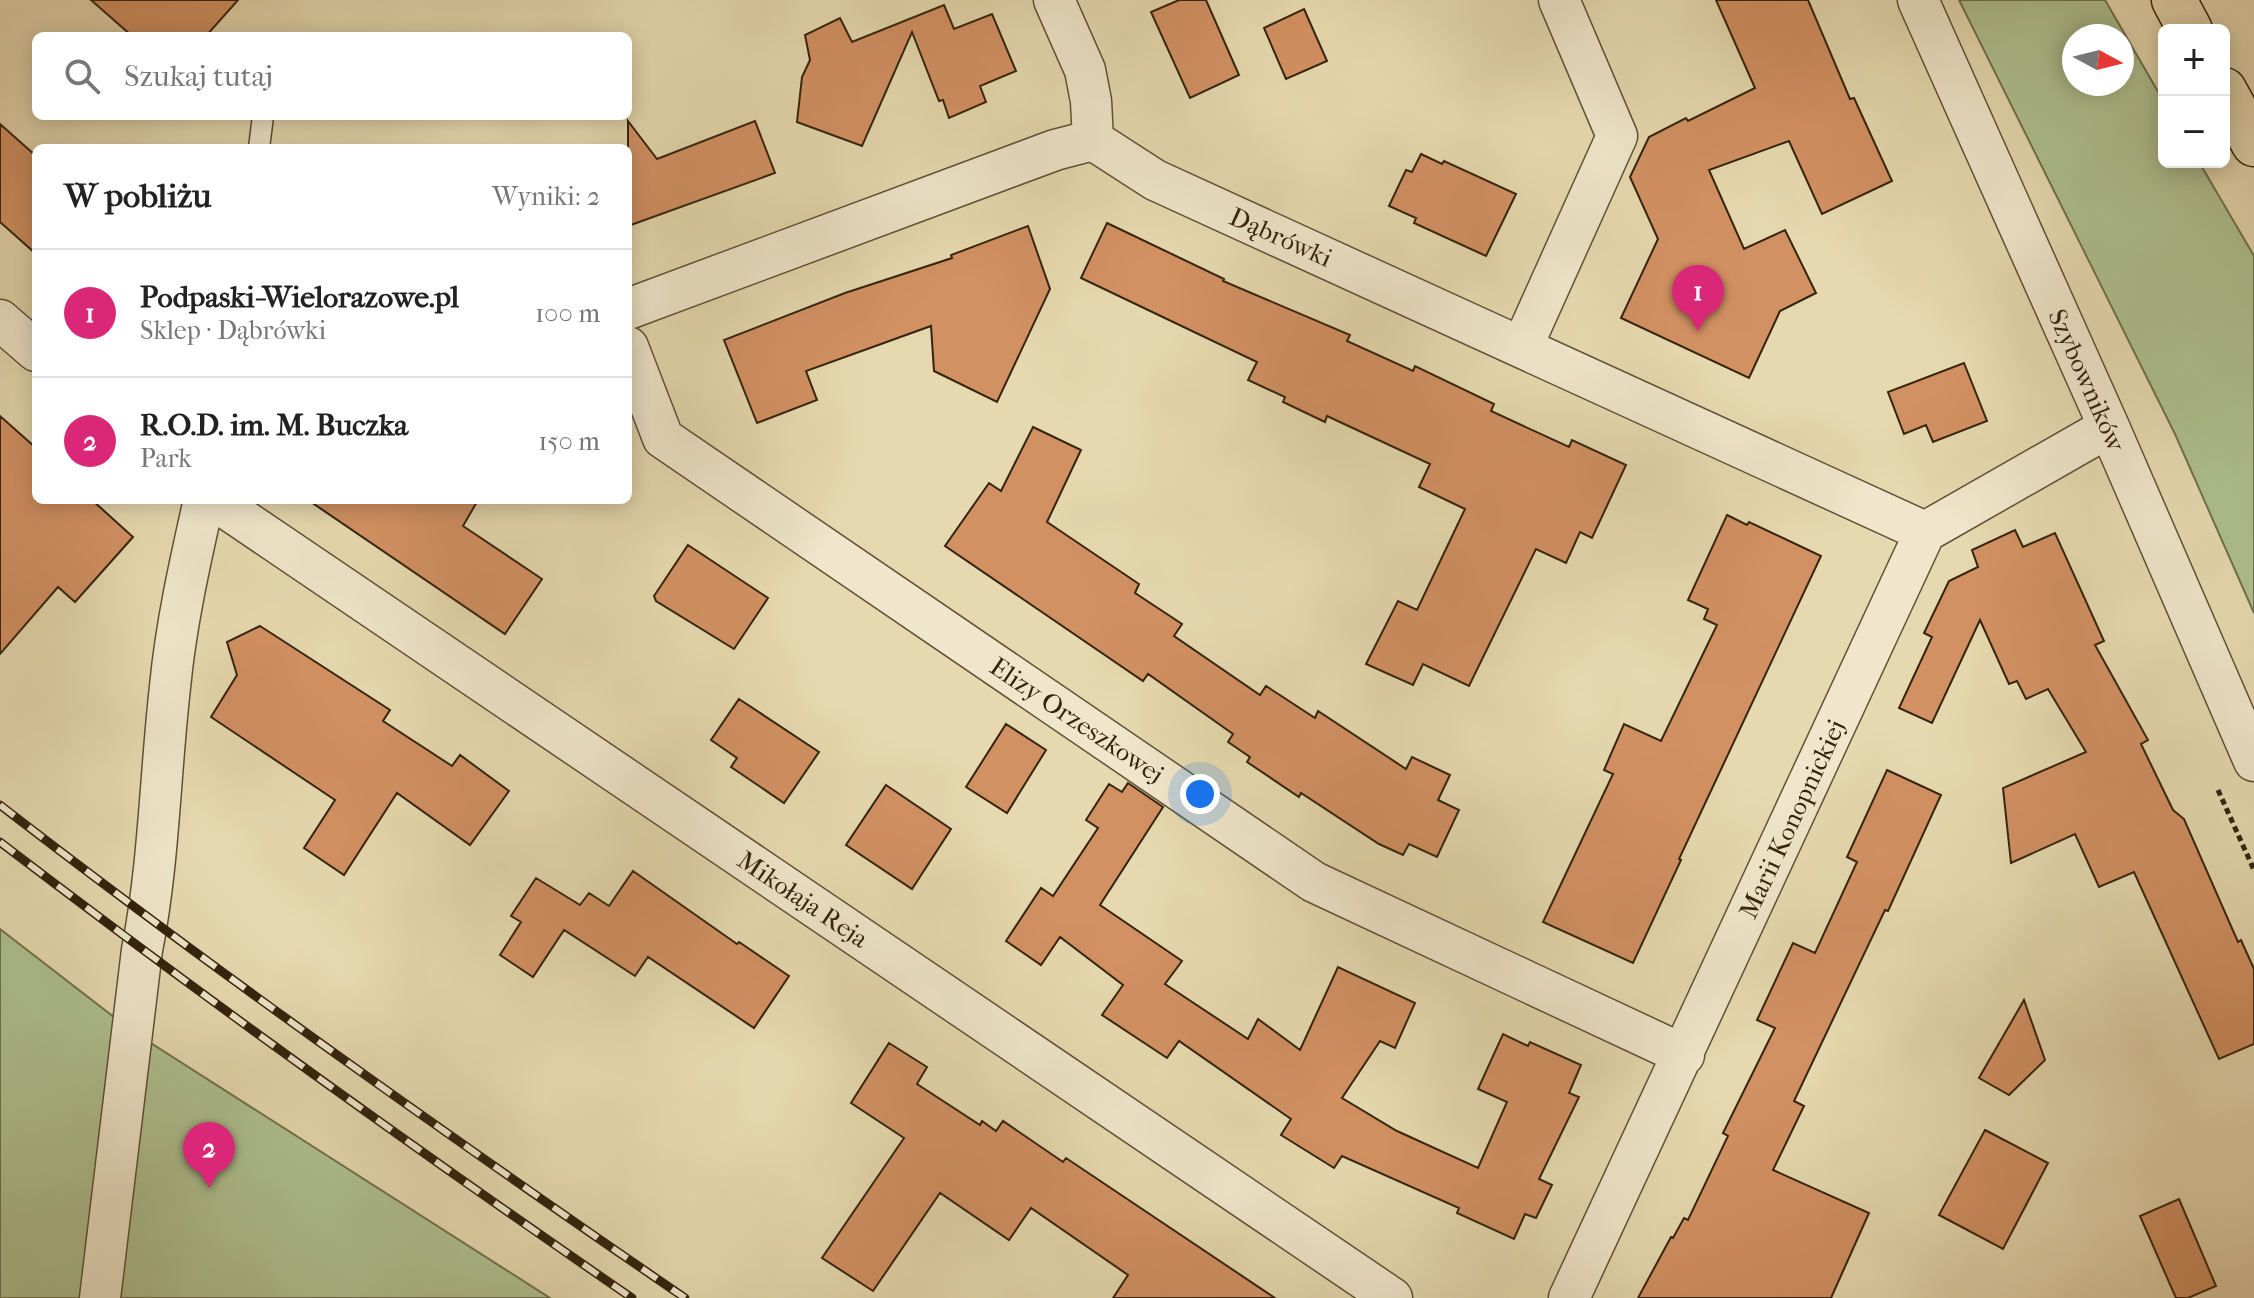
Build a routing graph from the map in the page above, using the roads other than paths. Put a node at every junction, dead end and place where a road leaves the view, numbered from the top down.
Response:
1 (1054, 0) edge
2 (1559, 0) edge
3 (1918, 0) edge
4 (2174, 0) edge
5 (2187, 24) edge
6 (2227, 96) edge
7 (262, 120) edge
8 (1093, 140) junction
9 (260, 144) edge
10 (2254, 144) edge
11 (632, 308) edge
12 (0, 320) edge
13 (1522, 347) junction
14 (32, 348) edge
15 (632, 357) edge
16 (2109, 427) junction
17 (203, 504) edge
18 (220, 504) edge
19 (1925, 532) junction
20 (2254, 761) edge
21 (1684, 1055) junction
22 (100, 1298) edge
23 (1392, 1298) edge
24 (1569, 1298) edge

1 - 8 street
2 - 13 street
3 - 16 street, Szybowników
4 - 5 main road
6 - 10 main road
7 - 9 lane
8 - 11 street
8 - 13 street, Dąbrówki
12 - 14 street
13 - 19 street, Dąbrówki
15 - 21 street, Elizy Orzeszkowej
16 - 19 street
16 - 20 street, Szybowników
17 - 22 street
18 - 23 street, Mikołaja Reja
19 - 21 street, Marii Konopnickiej
21 - 24 street, Marii Konopnickiej

